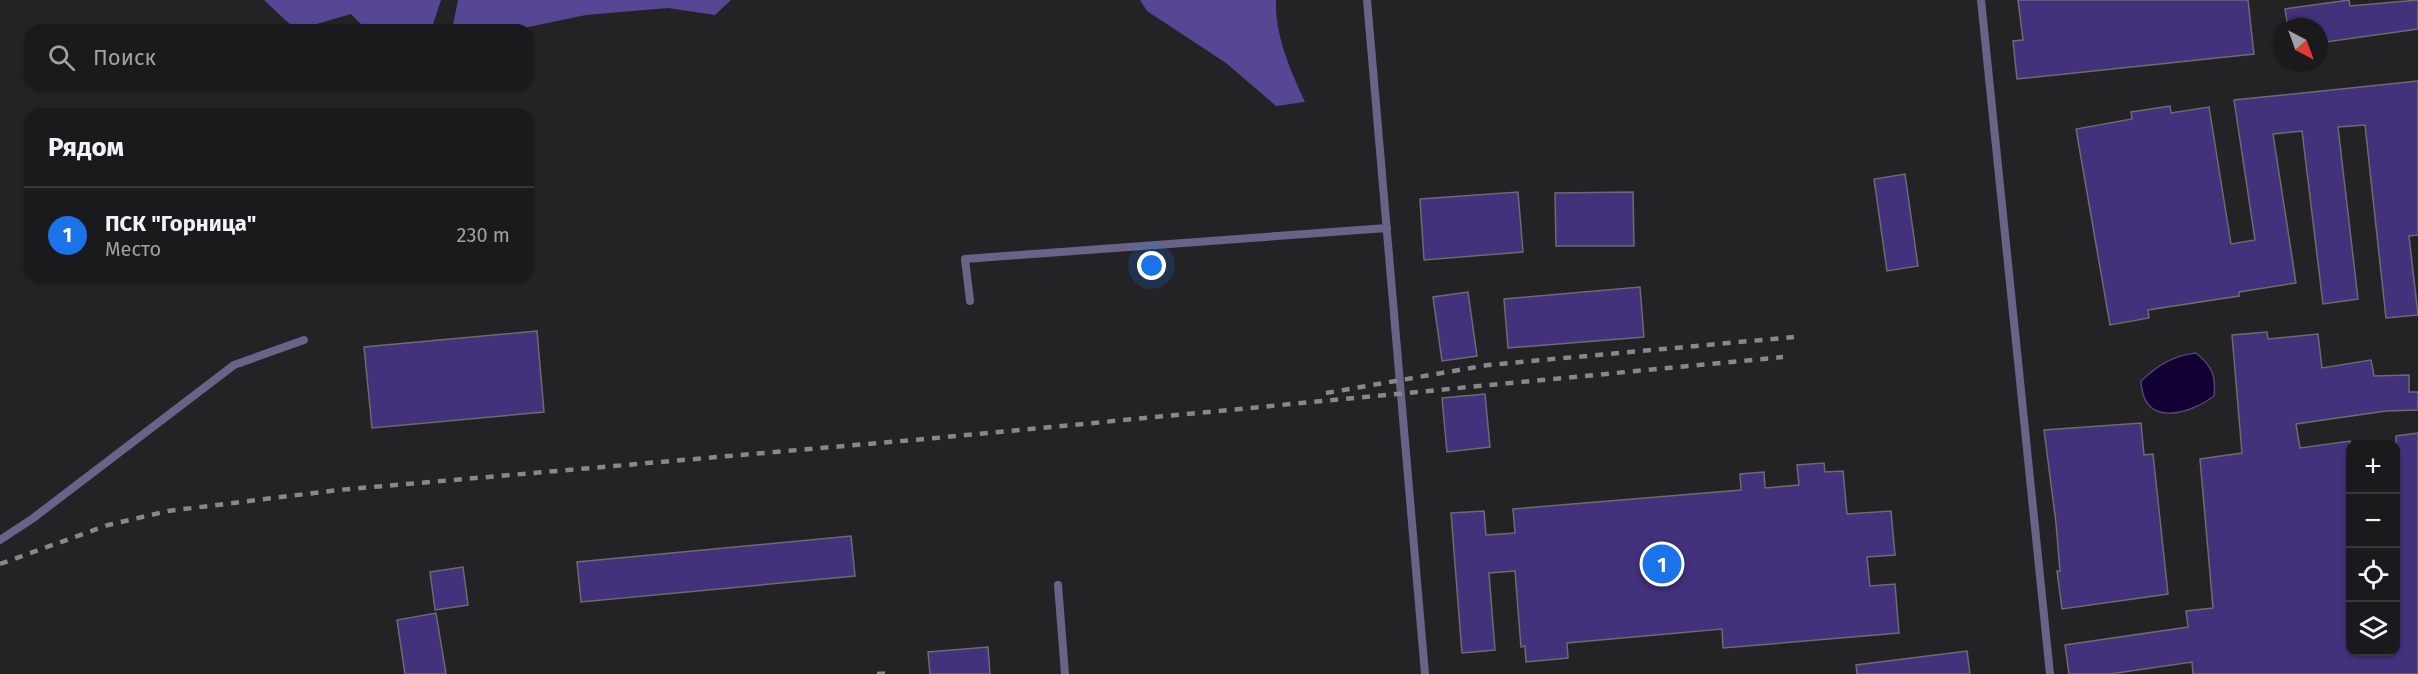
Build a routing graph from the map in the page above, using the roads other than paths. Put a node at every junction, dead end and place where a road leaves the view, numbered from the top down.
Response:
1 (1367, 0) edge
2 (1981, 0) edge
3 (1388, 228) junction
4 (970, 301) dead end
5 (304, 340) dead end
6 (0, 540) edge
7 (1058, 585) dead end
8 (1065, 674) edge
9 (1425, 674) edge
10 (2050, 674) edge

1 - 3 lane
2 - 10 lane
3 - 4 lane
3 - 9 lane
5 - 6 lane
7 - 8 lane

